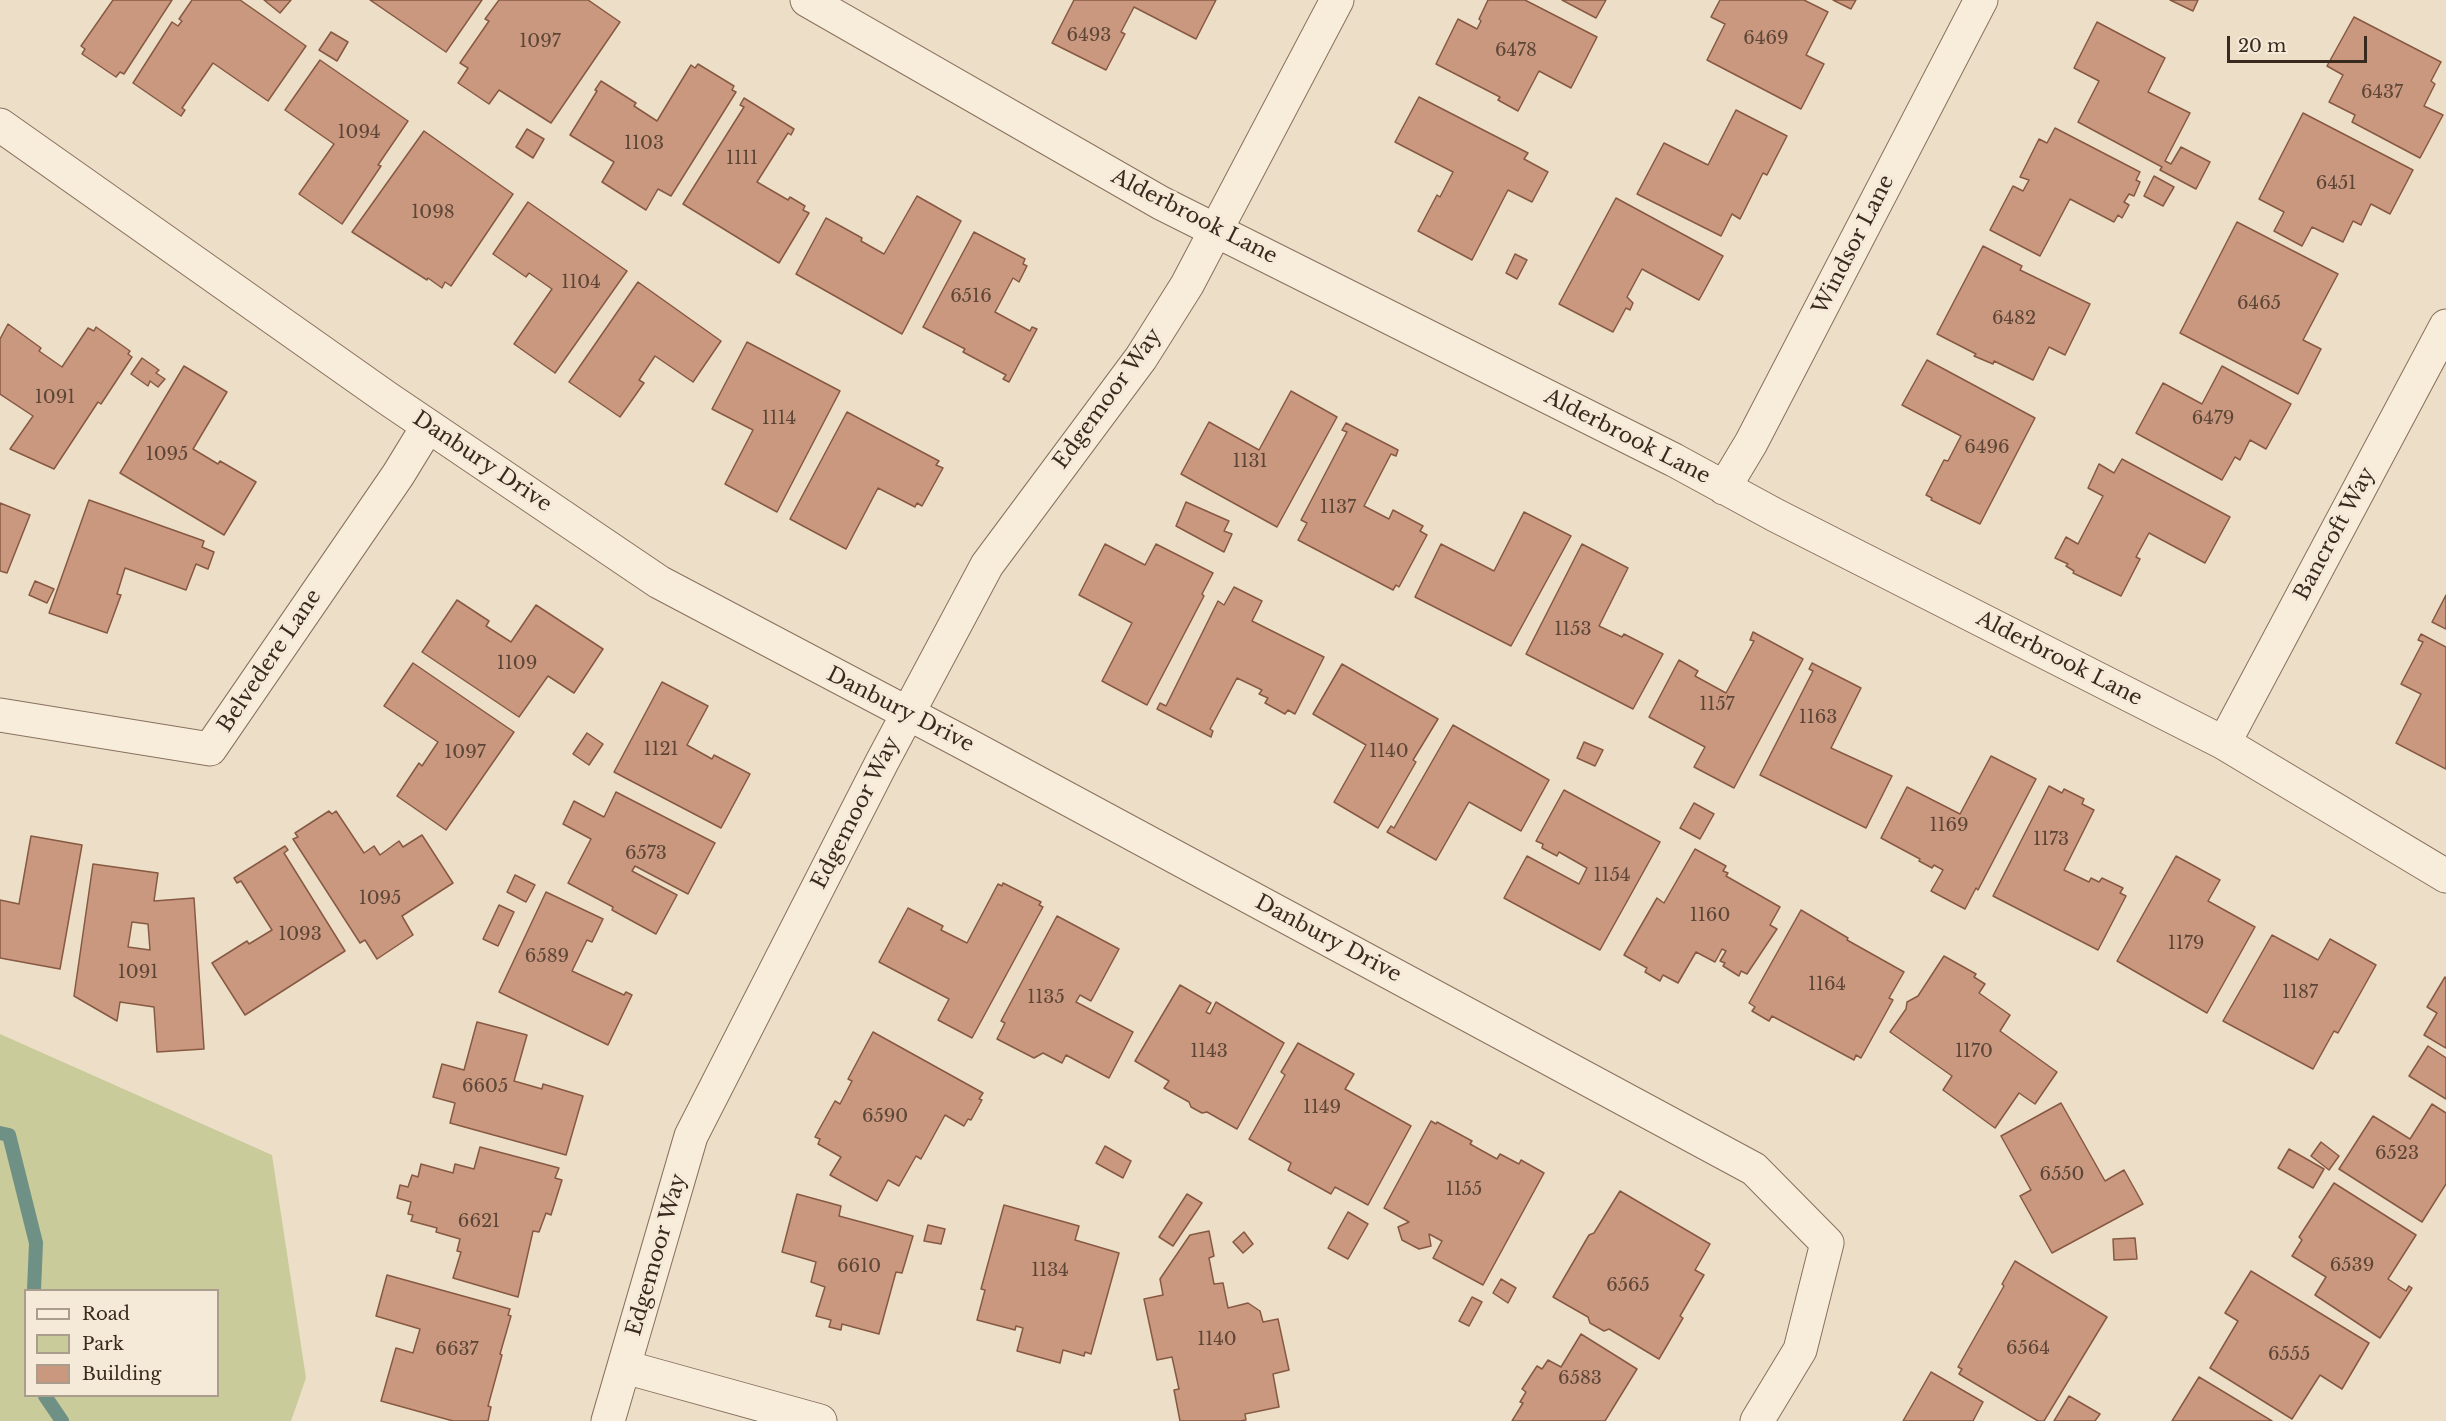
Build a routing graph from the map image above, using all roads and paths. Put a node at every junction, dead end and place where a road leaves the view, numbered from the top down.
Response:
1 (807, 0) edge
2 (1337, 0) edge
3 (1981, 0) edge
4 (0, 125) edge
5 (1217, 230) junction
6 (2446, 326) edge
7 (428, 426) junction
8 (1724, 489) junction
9 (907, 714) junction
10 (0, 715) edge
11 (2224, 742) junction
12 (2446, 876) edge
13 (625, 1367) junction
14 (608, 1421) edge
15 (820, 1421) edge
16 (1757, 1421) edge

1 - 5 street, Alderbrook Lane
2 - 5 street, Edgemoor Way
3 - 8 street, Windsor Lane
4 - 7 street, Danbury Drive
5 - 8 street, Alderbrook Lane
5 - 9 street, Edgemoor Way
6 - 11 street, Bancroft Way
7 - 9 street, Danbury Drive
7 - 10 street, Belvedere Lane
8 - 11 street, Alderbrook Lane
9 - 13 street, Edgemoor Way
9 - 16 street, Danbury Drive
11 - 12 street, Alderbrook Lane
13 - 14 street, Edgemoor Way
13 - 15 street

